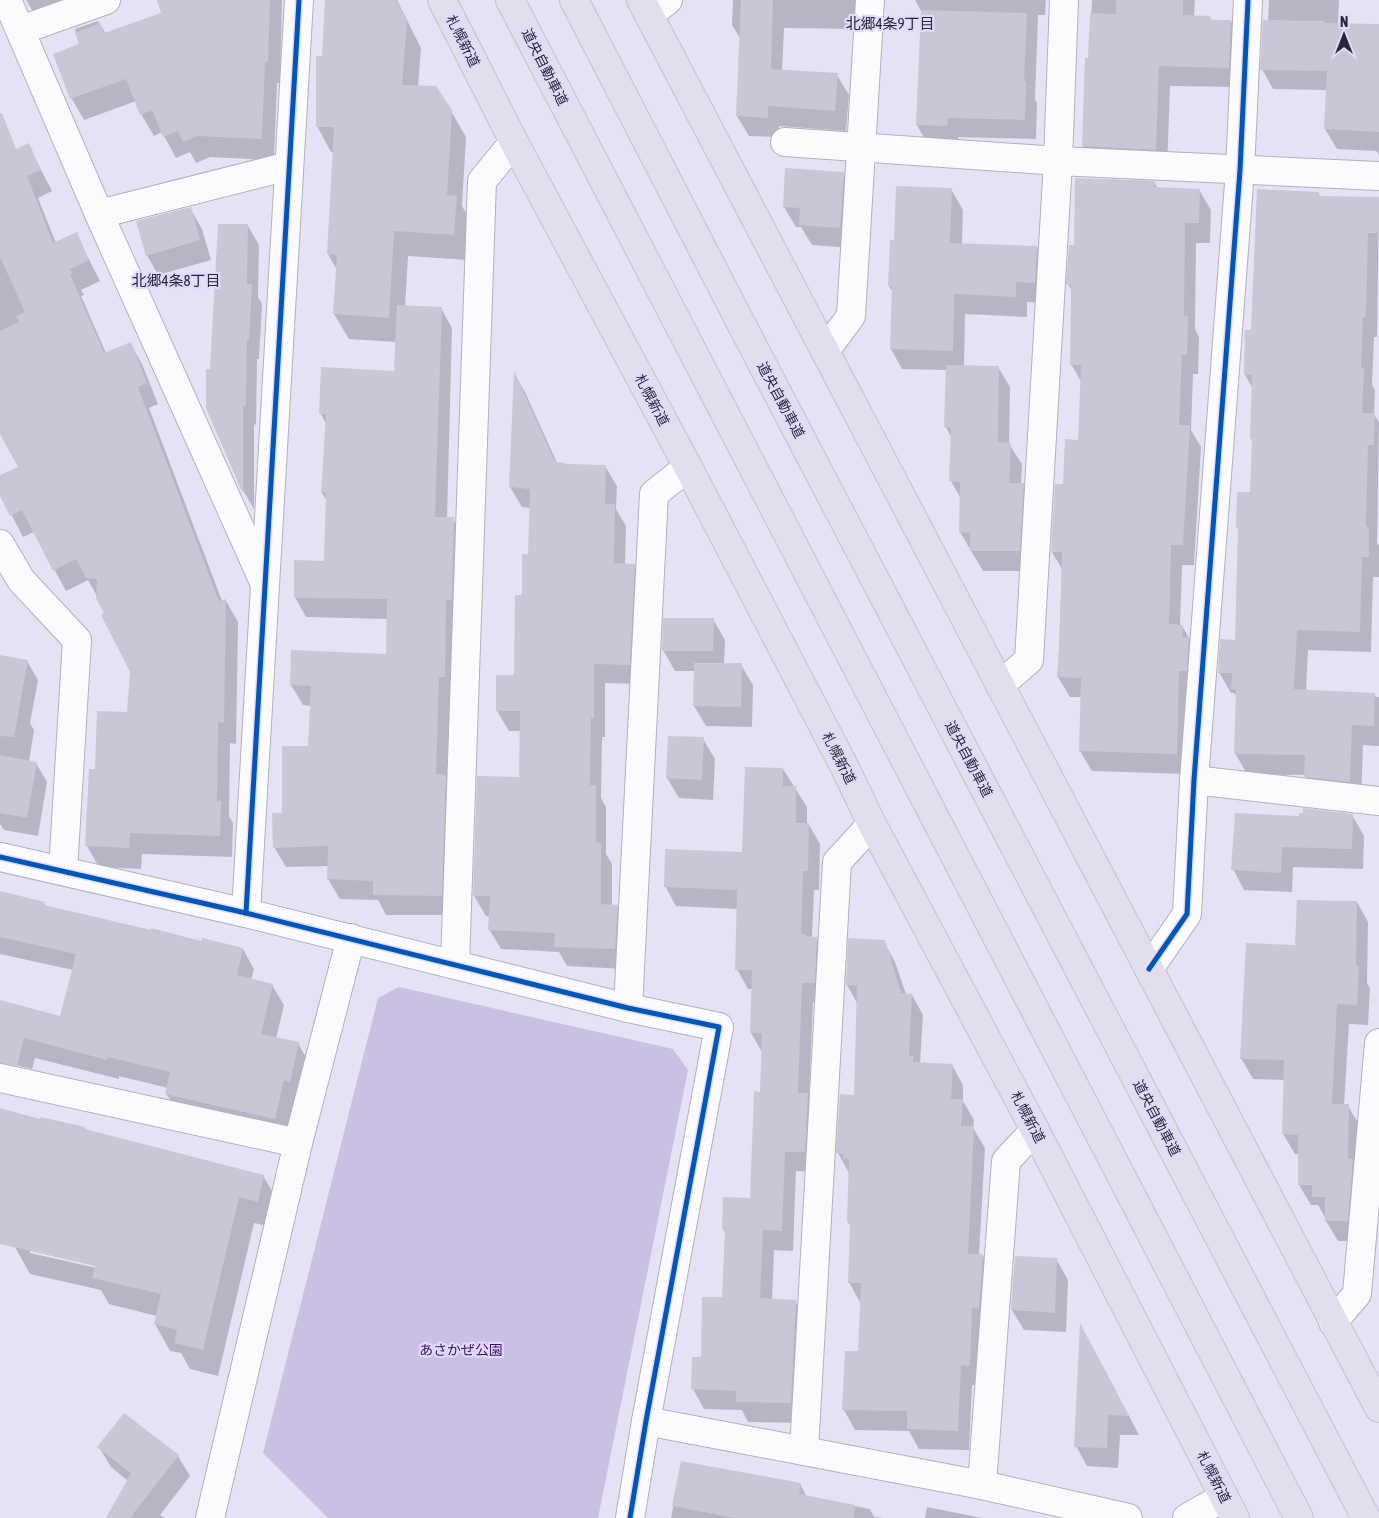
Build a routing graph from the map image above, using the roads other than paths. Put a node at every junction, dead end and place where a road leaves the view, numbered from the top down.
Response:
1 (7, 0) edge
2 (106, 0) edge
3 (299, 0) edge
4 (442, 0) edge
5 (510, 0) edge
6 (574, 0) edge
7 (870, 0) edge
8 (1064, 0) edge
9 (1248, 0) edge
10 (653, 5) edge
11 (21, 30) junction
12 (514, 142) junction
13 (785, 142) dead end
14 (861, 146) junction
15 (1058, 160) junction
16 (289, 166) junction
17 (1240, 170) junction
18 (1379, 176) edge
19 (99, 214) junction
20 (825, 351) junction
21 (688, 466) junction
22 (0, 544) edge
23 (11, 585) edge
24 (266, 585) junction
25 (1000, 685) junction
26 (1194, 780) junction
27 (1379, 801) edge
28 (872, 824) junction
29 (0, 857) edge
30 (63, 871) junction
31 (246, 913) junction
32 (351, 938) junction
33 (455, 964) junction
34 (1149, 969) junction
35 (628, 1008) junction
36 (1379, 1042) edge
37 (0, 1078) edge
38 (1035, 1130) junction
39 (298, 1143) junction
40 (1333, 1322) junction
41 (1379, 1408) edge
42 (646, 1421) junction
43 (804, 1451) junction
44 (982, 1485) junction
45 (1230, 1507) edge
46 (210, 1518) edge
47 (630, 1518) edge
48 (1128, 1518) edge
49 (1187, 1518) edge
50 (1299, 1518) edge
51 (1366, 1518) edge

1 - 11 street
2 - 11 street
3 - 16 street
4 - 12 highway, 札幌新道
5 - 50 highway, 道央自動車道
6 - 51 highway, 道央自動車道
7 - 14 street
8 - 15 street
9 - 17 street
10 - 20 highway
11 - 19 street
12 - 21 highway, 札幌新道
12 - 33 street
13 - 14 street
14 - 15 street
14 - 20 street
15 - 17 street
15 - 25 street
16 - 19 street
16 - 24 street
17 - 18 street
17 - 26 street
19 - 24 street
20 - 25 highway
21 - 28 highway, 札幌新道
21 - 35 street
22 - 23 street
23 - 30 street
24 - 31 street
25 - 34 highway
26 - 27 street
26 - 34 street
28 - 38 highway, 札幌新道
28 - 43 street
29 - 30 street
30 - 31 street
31 - 32 street
32 - 33 street
32 - 39 street
33 - 35 street
34 - 40 highway
35 - 42 street
36 - 40 street
37 - 39 street
38 - 44 street
38 - 45 highway, 札幌新道
39 - 46 street
40 - 41 highway
42 - 43 street
42 - 47 street
43 - 44 street
44 - 48 street
45 - 49 street

